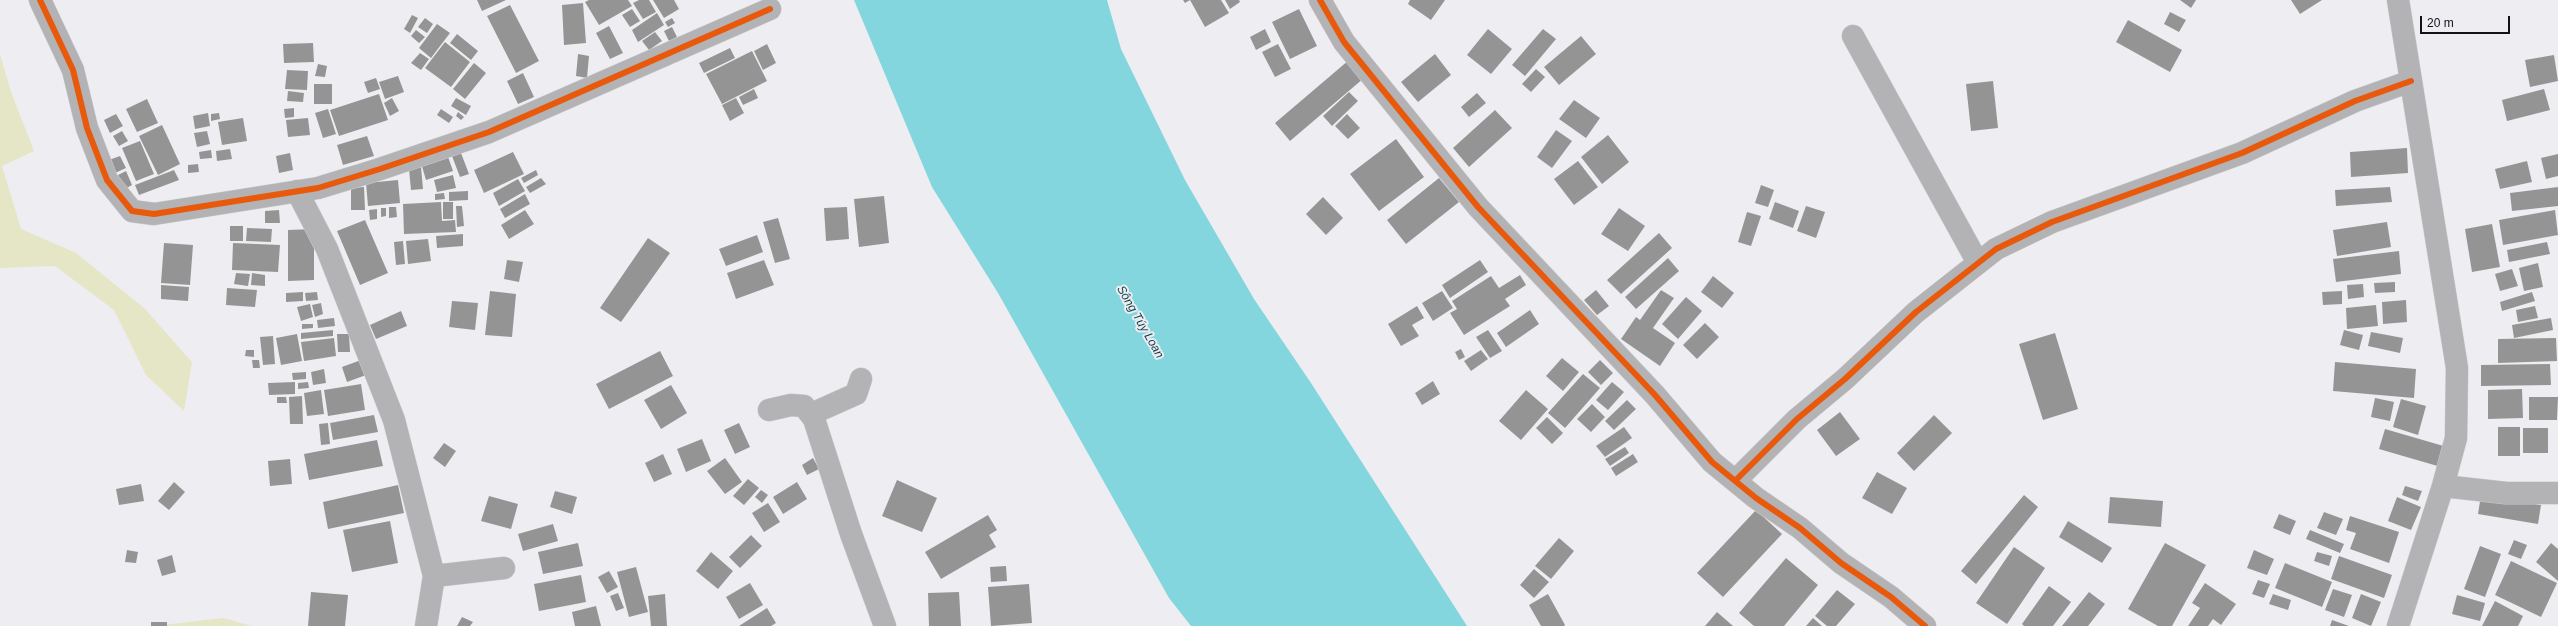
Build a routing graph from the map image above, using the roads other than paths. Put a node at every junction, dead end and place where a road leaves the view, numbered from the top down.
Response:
1 (40, 0) edge
2 (1320, 0) edge
3 (2398, 0) edge
4 (770, 9) dead end
5 (1853, 36) dead end
6 (2411, 81) junction
7 (298, 191) junction
8 (1978, 263) junction
9 (861, 379) dead end
10 (769, 410) dead end
11 (814, 418) junction
12 (1736, 480) junction
13 (2443, 486) junction
14 (2558, 493) edge
15 (504, 568) dead end
16 (434, 576) junction
17 (426, 626) edge
18 (885, 626) edge
19 (1925, 626) edge
20 (2398, 626) edge

1 - 7 street
2 - 12 street
3 - 6 street
4 - 7 street
5 - 8 street
6 - 8 street
6 - 13 street
7 - 16 street
8 - 12 street
9 - 11 street
10 - 11 street
11 - 18 street
12 - 19 street
13 - 14 street
13 - 20 street
15 - 16 street
16 - 17 street

